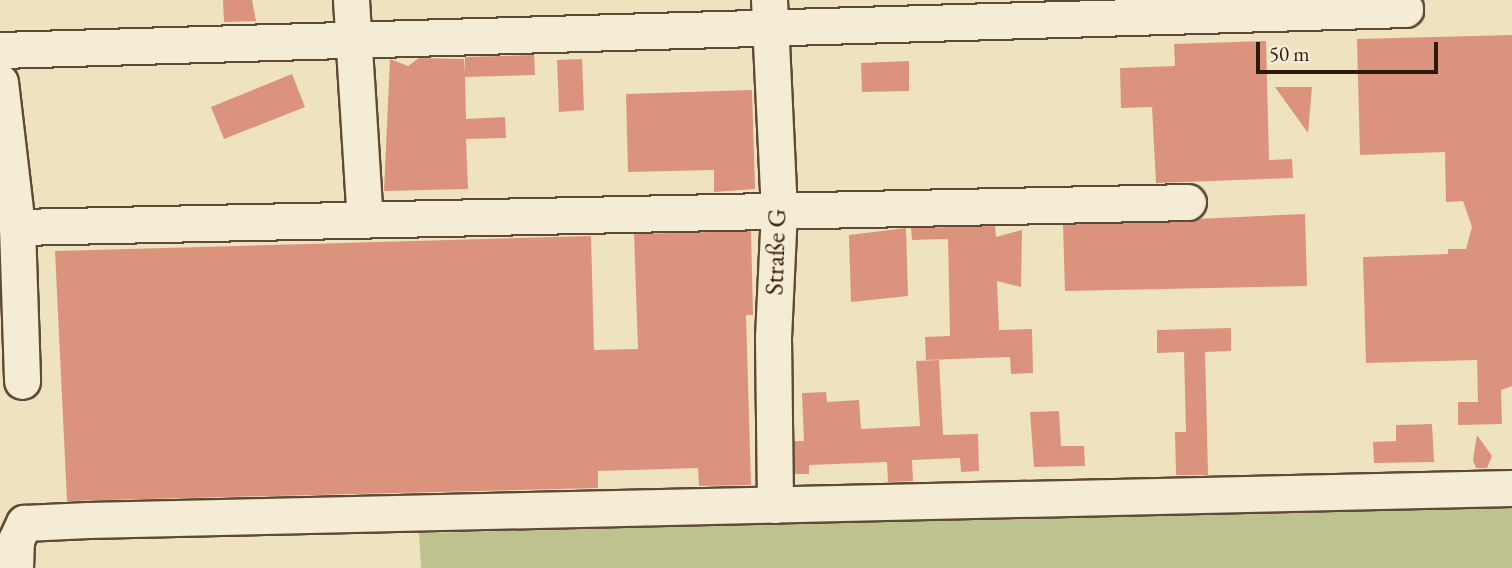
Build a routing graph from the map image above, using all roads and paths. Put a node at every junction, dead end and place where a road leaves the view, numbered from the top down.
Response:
1 (351, 0) edge
2 (1405, 9) dead end
3 (770, 14) edge
4 (356, 39) junction
5 (0, 50) edge
6 (0, 82) edge
7 (1188, 202) dead end
8 (779, 210) junction
9 (365, 220) junction
10 (17, 227) junction
11 (22, 381) dead end
12 (1512, 488) edge
13 (775, 505) junction
14 (15, 568) edge

1 - 4 lane
2 - 3 lane
3 - 4 lane
3 - 8 lane, Straße G
4 - 5 lane
4 - 9 lane
6 - 10 lane
7 - 8 lane
8 - 9 lane
8 - 13 lane, Straße G
9 - 10 lane
10 - 11 lane
12 - 13 lane
13 - 14 lane

